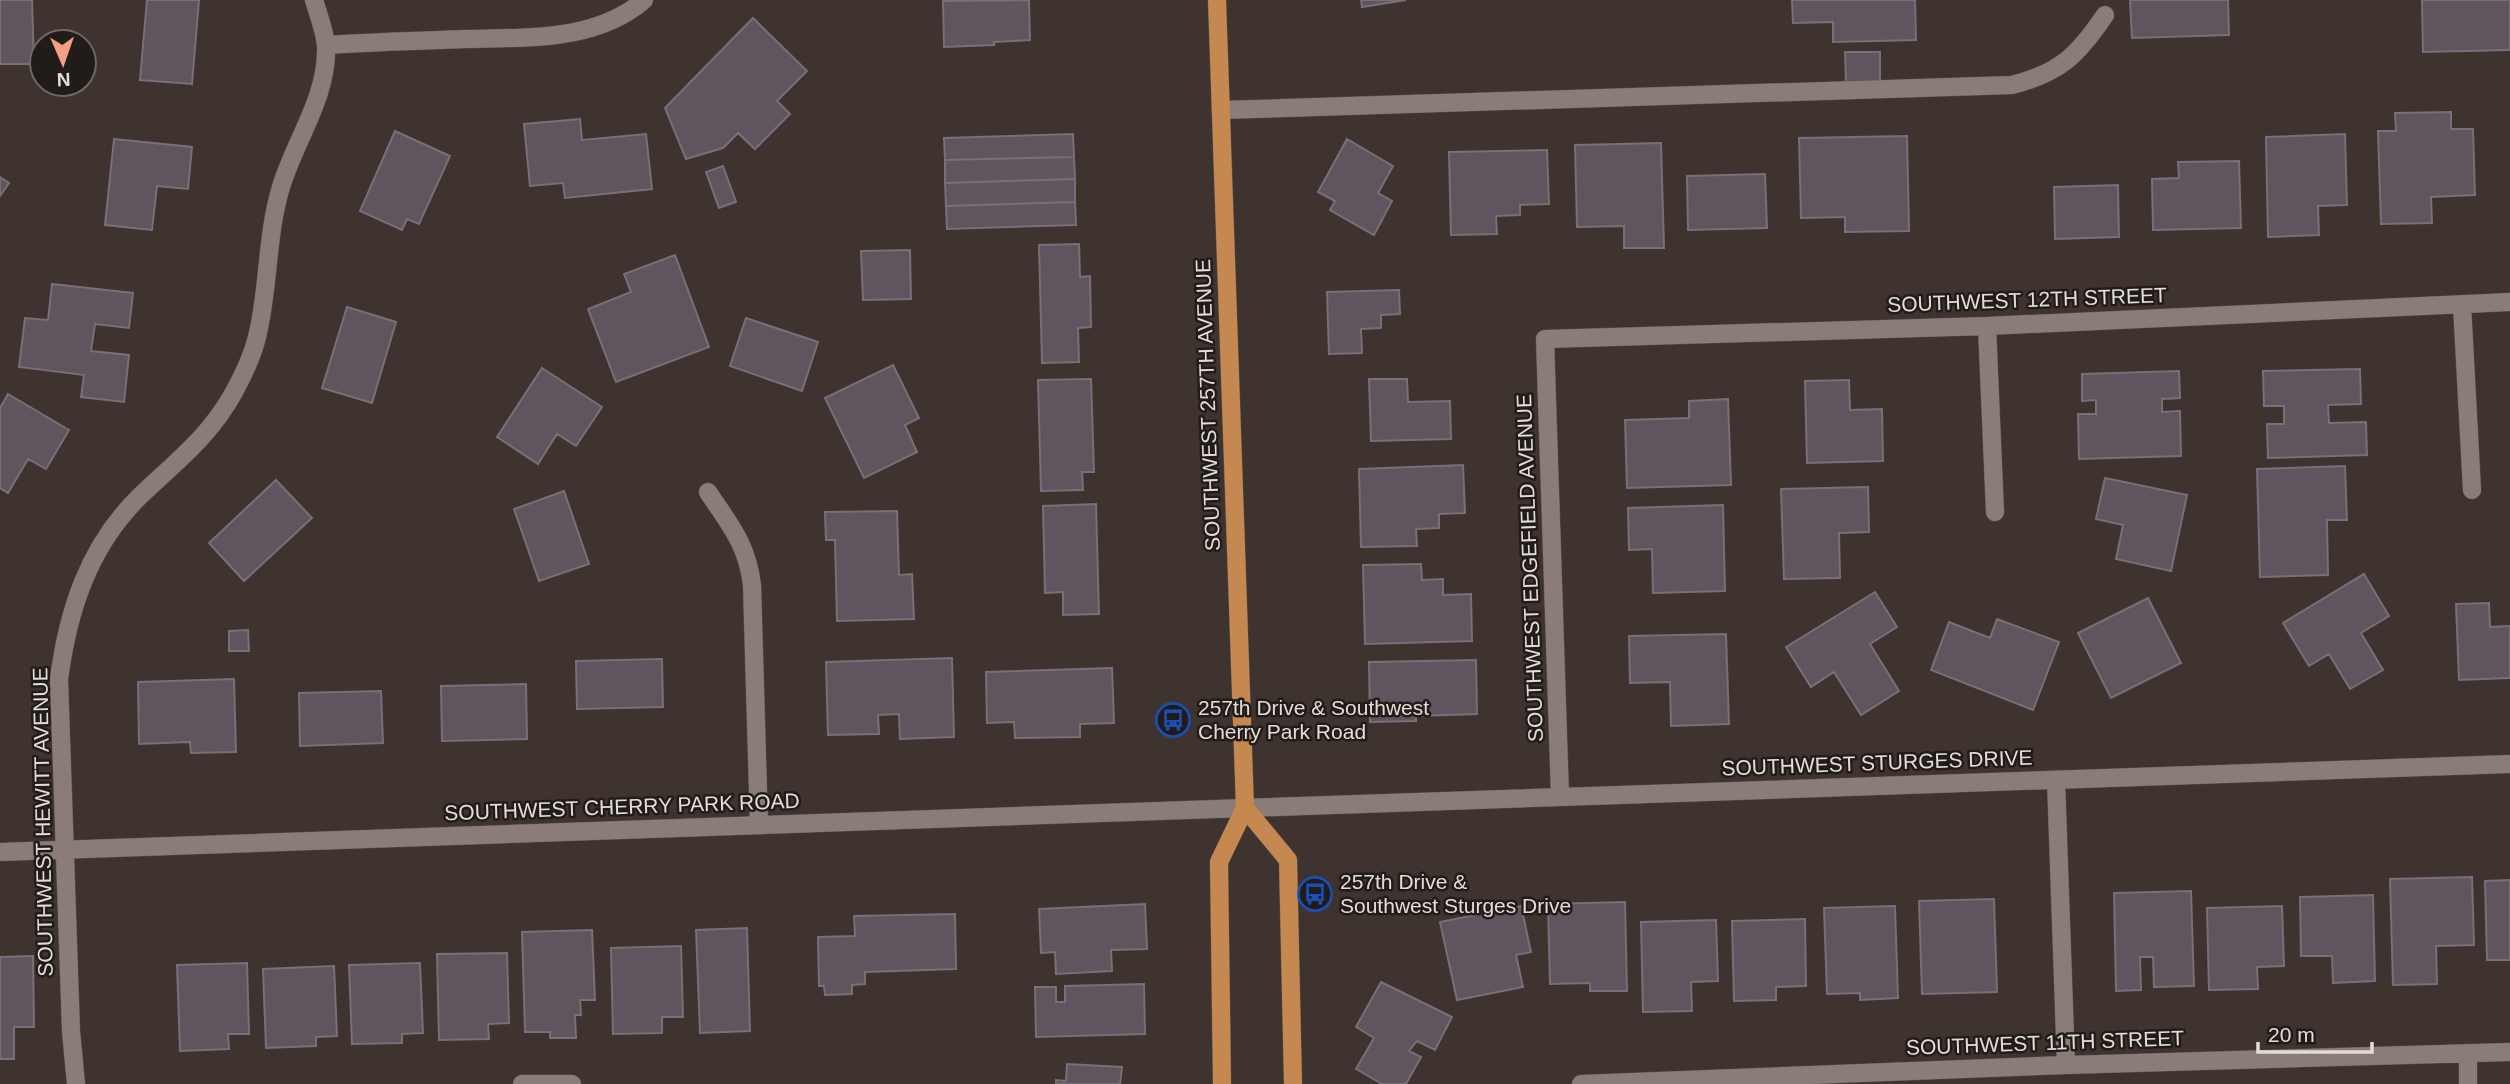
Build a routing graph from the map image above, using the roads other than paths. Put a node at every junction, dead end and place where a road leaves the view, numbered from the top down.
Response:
1 (314, 0) edge
2 (644, 0) edge
3 (1217, 0) edge
4 (2105, 15) dead end
5 (326, 45) junction
6 (1221, 110) junction
7 (2510, 302) edge
8 (2462, 304) junction
9 (1987, 326) junction
10 (1545, 339) joint
11 (2472, 491) dead end
12 (708, 492) dead end
13 (1995, 512) dead end
14 (2510, 764) edge
15 (2056, 780) junction
16 (1560, 796) junction
17 (1245, 808) junction
18 (759, 825) junction
19 (65, 849) junction
20 (0, 852) edge
21 (2510, 1052) edge
22 (2468, 1053) junction
23 (2066, 1065) junction
24 (76, 1084) edge
25 (522, 1084) edge
26 (572, 1084) edge
27 (1222, 1084) edge
28 (1293, 1084) edge
29 (1581, 1084) edge
30 (2468, 1084) edge

1 - 5 street
2 - 5 street
3 - 6 main road, SOUTHWEST 257TH AVENUE
4 - 6 street
5 - 19 street, SOUTHWEST HEWITT AVENUE
6 - 17 main road, SOUTHWEST 257TH AVENUE
7 - 8 street, SOUTHWEST 12TH STREET
8 - 9 street, SOUTHWEST 12TH STREET
8 - 11 street
9 - 10 street, SOUTHWEST 12TH STREET
9 - 13 street
10 - 16 street, SOUTHWEST EDGEFIELD AVENUE
12 - 18 street
14 - 15 street, SOUTHWEST STURGES DRIVE
15 - 16 street, SOUTHWEST STURGES DRIVE
15 - 23 street
16 - 17 street, SOUTHWEST STURGES DRIVE
17 - 18 street, SOUTHWEST CHERRY PARK ROAD
17 - 27 main road, SOUTHWEST 257TH AVENUE
17 - 28 main road
18 - 19 street, SOUTHWEST CHERRY PARK ROAD
19 - 20 street, SOUTHWEST CHERRY PARK ROAD
19 - 24 street, SOUTHWEST HEWITT AVENUE
21 - 22 street, SOUTHWEST 11TH STREET
22 - 23 street, SOUTHWEST 11TH STREET
22 - 30 street
23 - 29 street, SOUTHWEST 11TH STREET
25 - 26 street

